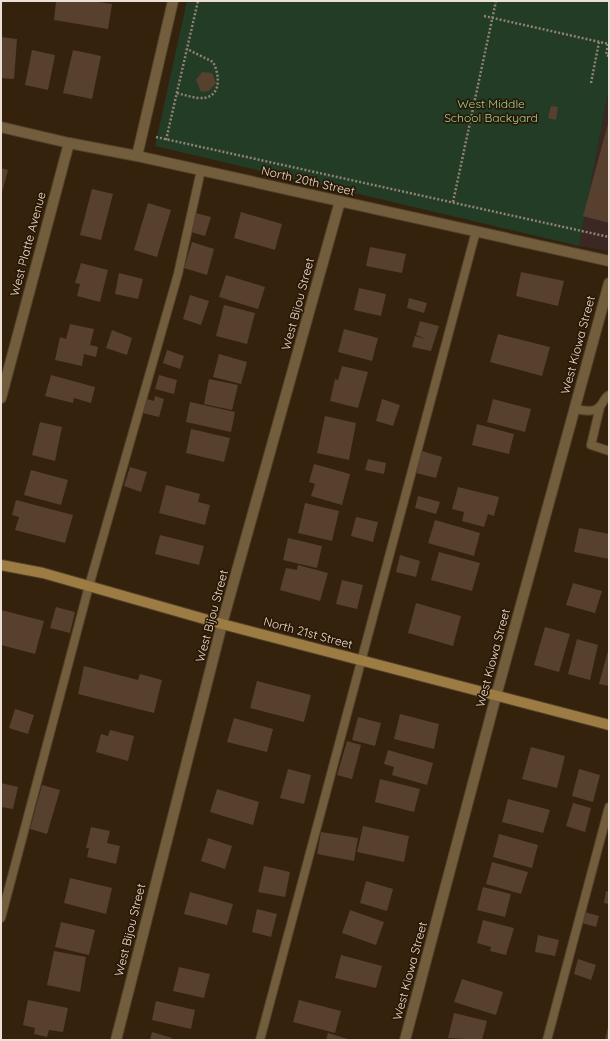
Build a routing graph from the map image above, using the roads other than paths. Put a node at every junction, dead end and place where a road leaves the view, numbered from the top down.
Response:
1 (172, 1) edge
2 (1, 127) edge
3 (69, 143) junction
4 (137, 156) junction
5 (201, 170) junction
6 (340, 201) junction
7 (476, 232) junction
8 (609, 261) edge
9 (609, 284) edge
10 (609, 395) edge
11 (1, 398) edge
12 (600, 407) junction
13 (574, 409) junction
14 (609, 451) edge
15 (1, 565) edge
16 (89, 586) junction
17 (222, 624) junction
18 (362, 661) junction
19 (496, 696) junction
20 (609, 725) edge
21 (609, 807) edge
22 (1, 918) edge
23 (116, 1040) edge
24 (260, 1040) edge
25 (405, 1040) edge
26 (547, 1040) edge

1 - 4 street
2 - 3 street, North 20th Street
3 - 4 street, North 20th Street
3 - 11 street, West Platte Avenue
4 - 5 street, North 20th Street
5 - 6 street, North 20th Street
5 - 16 lane
6 - 7 street, North 20th Street
6 - 17 street, West Bijou Street
7 - 8 street, North 20th Street
7 - 18 lane
9 - 13 street, West Kiowa Street
10 - 12 lane
12 - 13 lane
12 - 14 lane
13 - 19 street, West Kiowa Street
15 - 16 main road, North 21st Street
16 - 17 main road, North 21st Street
16 - 22 lane
17 - 18 main road, North 21st Street
17 - 23 street, West Bijou Street
18 - 19 main road, North 21st Street
18 - 24 lane
19 - 20 main road, North 21st Street
19 - 25 street, West Kiowa Street
21 - 26 lane

